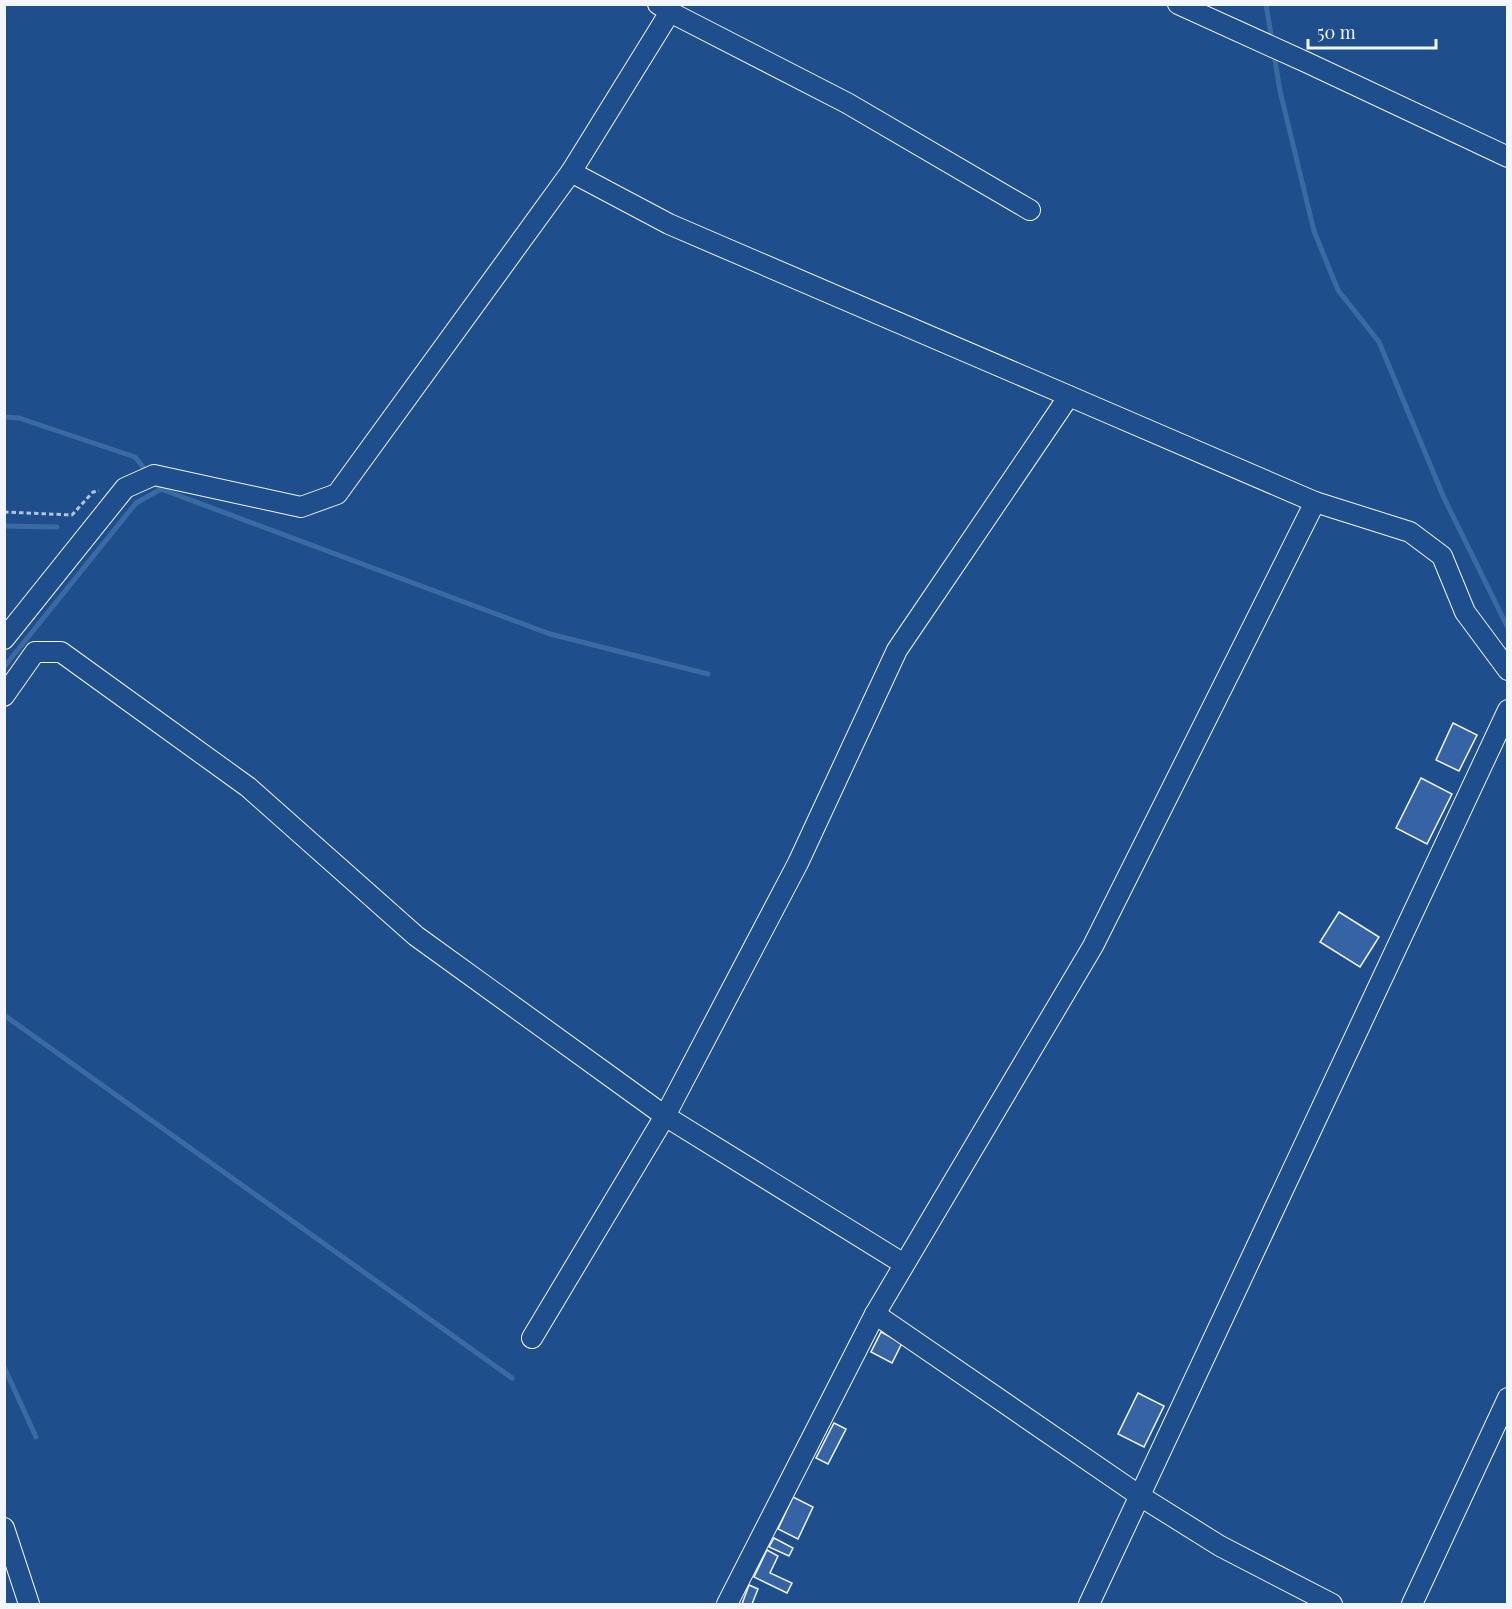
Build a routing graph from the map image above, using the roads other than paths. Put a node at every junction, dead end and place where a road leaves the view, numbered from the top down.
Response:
1 (1178, 4) edge
2 (663, 8) edge
3 (1508, 157) edge
4 (571, 172) junction
5 (1030, 210) dead end
6 (1069, 396) junction
7 (1315, 502) junction
8 (4, 639) edge
9 (1508, 670) edge
10 (4, 696) edge
11 (1508, 710) edge
12 (665, 1116) junction
13 (904, 1264) junction
14 (874, 1314) junction
15 (532, 1338) dead end
16 (1508, 1398) edge
17 (1140, 1496) junction
18 (4, 1528) edge
19 (29, 1605) edge
20 (727, 1605) edge
21 (1089, 1605) edge
22 (1332, 1605) edge
23 (1412, 1605) edge

1 - 3 street
2 - 4 street
2 - 5 street
4 - 6 street
4 - 8 street
6 - 7 street
6 - 12 street
7 - 9 street
7 - 13 street
10 - 12 street
11 - 17 street
12 - 13 street
12 - 15 street
13 - 14 street
14 - 17 street
14 - 20 street
16 - 23 street
17 - 21 street
17 - 22 street
18 - 19 street

